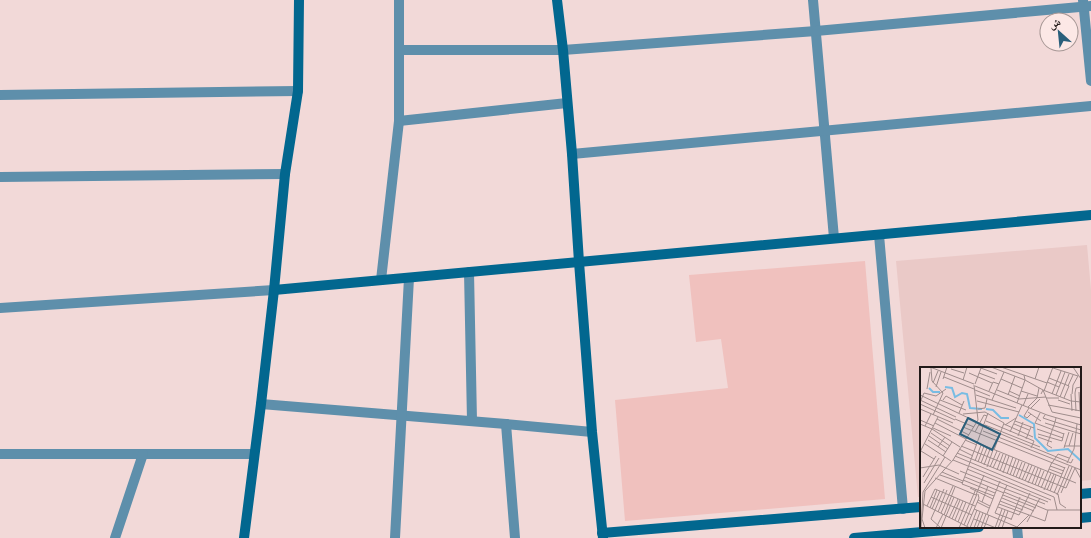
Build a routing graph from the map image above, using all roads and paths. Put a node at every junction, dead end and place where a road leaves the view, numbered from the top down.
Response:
1 (299, 0) edge
2 (399, 0) edge
3 (557, 0) edge
4 (813, 0) edge
5 (1086, 4) edge
6 (816, 31) junction
7 (399, 50) junction
8 (563, 50) junction
9 (1091, 81) edge
10 (298, 91) junction
11 (0, 95) edge
12 (567, 104) junction
13 (1091, 106) edge
14 (399, 121) junction
15 (825, 131) junction
16 (572, 154) junction
17 (285, 174) junction
18 (0, 177) edge
19 (1091, 215) edge
20 (879, 234) junction
21 (834, 238) junction
22 (579, 262) junction
23 (469, 272) junction
24 (409, 278) junction
25 (381, 280) junction
26 (274, 290) junction
27 (0, 308) edge
28 (261, 404) junction
29 (402, 415) junction
30 (472, 421) junction
31 (506, 424) junction
32 (592, 432) junction
33 (0, 454) edge
34 (143, 454) junction
35 (254, 454) junction
36 (1091, 493) edge
37 (1081, 494) edge
38 (920, 508) edge
39 (903, 509) junction
40 (1091, 517) edge
41 (1081, 518) edge
42 (972, 528) edge
43 (1017, 528) edge
44 (921, 535) edge
45 (602, 536) edge
46 (115, 538) edge
47 (244, 538) edge
48 (395, 538) edge
49 (515, 538) edge
50 (854, 538) edge
51 (1018, 538) edge

1 - 10 street
2 - 7 street
3 - 8 street
4 - 6 street
5 - 6 street
5 - 9 street
6 - 8 street
6 - 15 street
7 - 8 street
7 - 14 street
8 - 12 street
10 - 11 street
10 - 17 street
12 - 14 street
12 - 16 street
13 - 15 street
14 - 25 street
15 - 16 street
15 - 21 street
16 - 22 street
17 - 18 street
17 - 26 street
19 - 20 street
20 - 21 street
20 - 39 street
21 - 22 street
22 - 23 street
22 - 32 street
23 - 24 street
23 - 30 street
24 - 25 street
24 - 29 street
25 - 26 street
26 - 27 street
26 - 28 street
28 - 29 street
28 - 35 street
29 - 30 street
29 - 48 street
30 - 31 street
31 - 32 street
31 - 49 street
32 - 45 street
33 - 34 street
34 - 35 street
34 - 46 street
35 - 47 street
36 - 37 street
38 - 39 street
39 - 45 street
40 - 41 street
42 - 44 street
43 - 51 street
44 - 50 street

